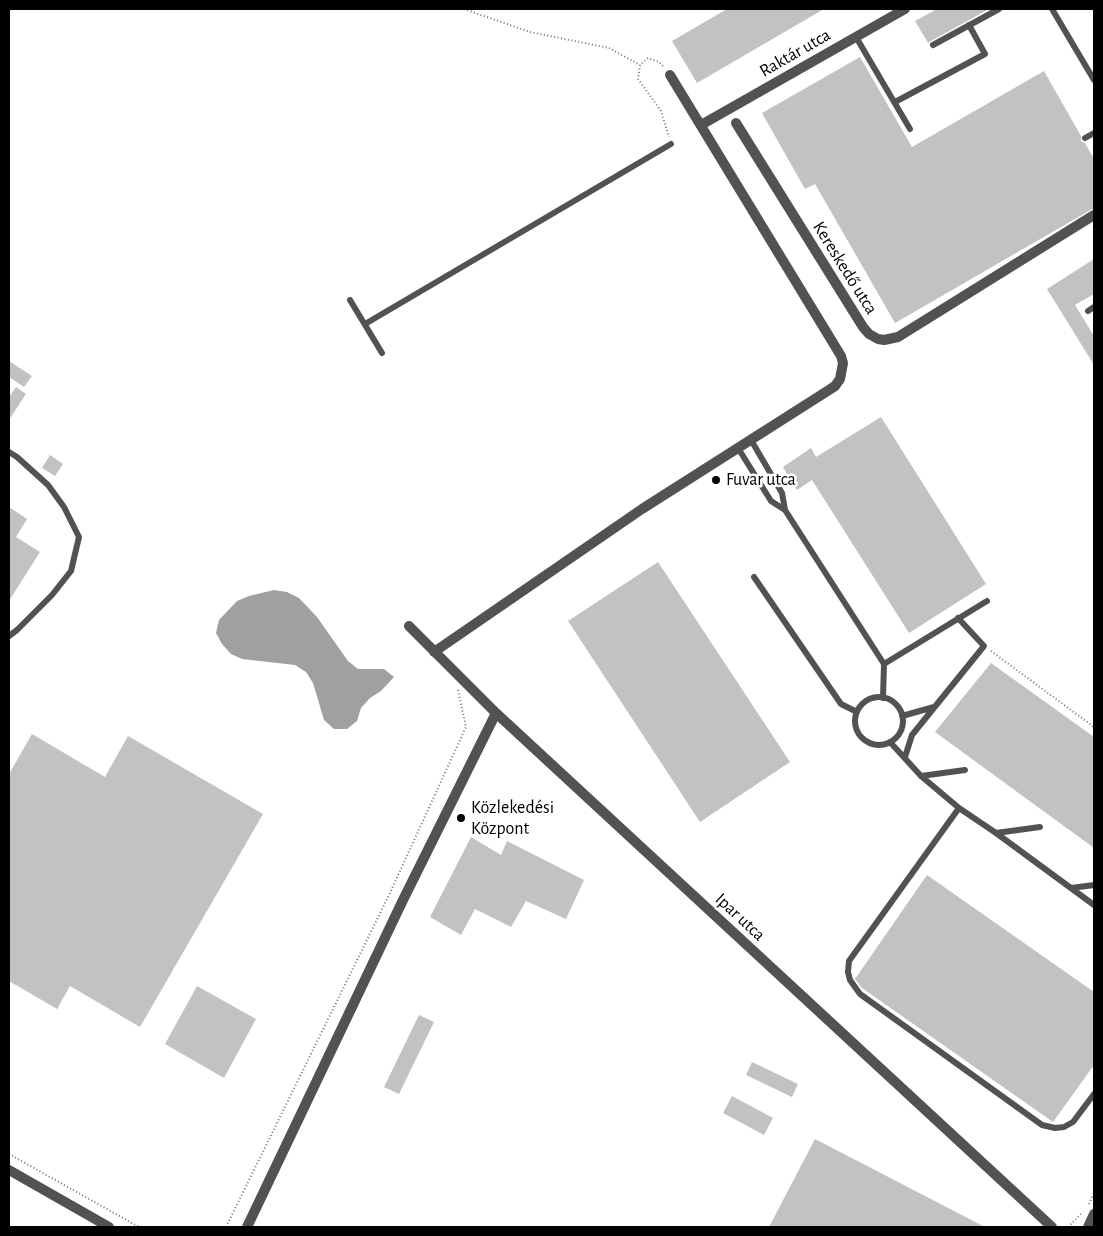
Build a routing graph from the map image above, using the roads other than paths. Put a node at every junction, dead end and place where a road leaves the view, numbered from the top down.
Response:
1 (906, 9) edge
2 (999, 9) edge
3 (1052, 9) edge
4 (969, 25) junction
5 (856, 37) junction
6 (933, 45) dead end
7 (670, 76) road end
8 (1094, 80) edge
9 (895, 102) junction
10 (736, 122) dead end
11 (701, 125) junction
12 (910, 129) dead end
13 (1094, 133) edge
14 (1085, 138) dead end
15 (671, 144) road end
16 (1094, 215) edge
17 (350, 300) dead end
18 (1094, 307) edge
19 (1088, 311) dead end
20 (365, 324) junction
21 (382, 353) dead end
22 (750, 440) junction
23 (738, 448) junction
24 (9, 452) edge
25 (785, 510) junction
26 (754, 578) dead end
27 (987, 601) dead end
28 (958, 618) junction
29 (409, 626) dead end
30 (9, 636) edge
31 (434, 652) junction
32 (884, 664) junction
33 (883, 698) junction
34 (934, 707) junction
35 (857, 712) junction
36 (496, 713) junction
37 (902, 716) junction
38 (890, 742) junction
39 (905, 757) junction
40 (965, 770) dead end
41 (921, 776) junction
42 (958, 808) junction
43 (1040, 828) dead end
44 (996, 833) junction
45 (1094, 885) edge
46 (1072, 888) junction
47 (1094, 905) edge
48 (1094, 1094) edge
49 (9, 1170) edge
50 (1094, 1214) edge
51 (109, 1227) edge
52 (247, 1227) edge
53 (1052, 1227) edge
54 (1088, 1227) edge

1 - 5 street, Raktár utca
2 - 4 lane
3 - 8 lane
4 - 6 lane
4 - 9 lane
5 - 9 lane
5 - 11 street, Raktár utca
7 - 11 street
9 - 12 lane
10 - 16 street, Kereskedő utca
11 - 22 street
13 - 14 lane
15 - 20 lane
17 - 20 lane
18 - 19 lane
20 - 21 lane
22 - 23 street
22 - 25 lane
23 - 25 lane
23 - 31 street
24 - 30 lane
25 - 32 lane
26 - 35 lane
27 - 28 lane
28 - 32 lane
28 - 34 lane
29 - 31 street, Ipar utca
31 - 36 street, Ipar utca
32 - 33 lane
33 - 35 lane
33 - 37 lane
34 - 37 lane
34 - 39 lane
35 - 38 lane
36 - 52 street
36 - 53 street, Ipar utca
37 - 38 lane
38 - 39 lane
39 - 41 lane
40 - 41 lane
41 - 42 lane
42 - 44 lane
42 - 48 lane
43 - 44 lane
44 - 46 lane
45 - 46 lane
46 - 47 lane
49 - 51 street
50 - 54 street

